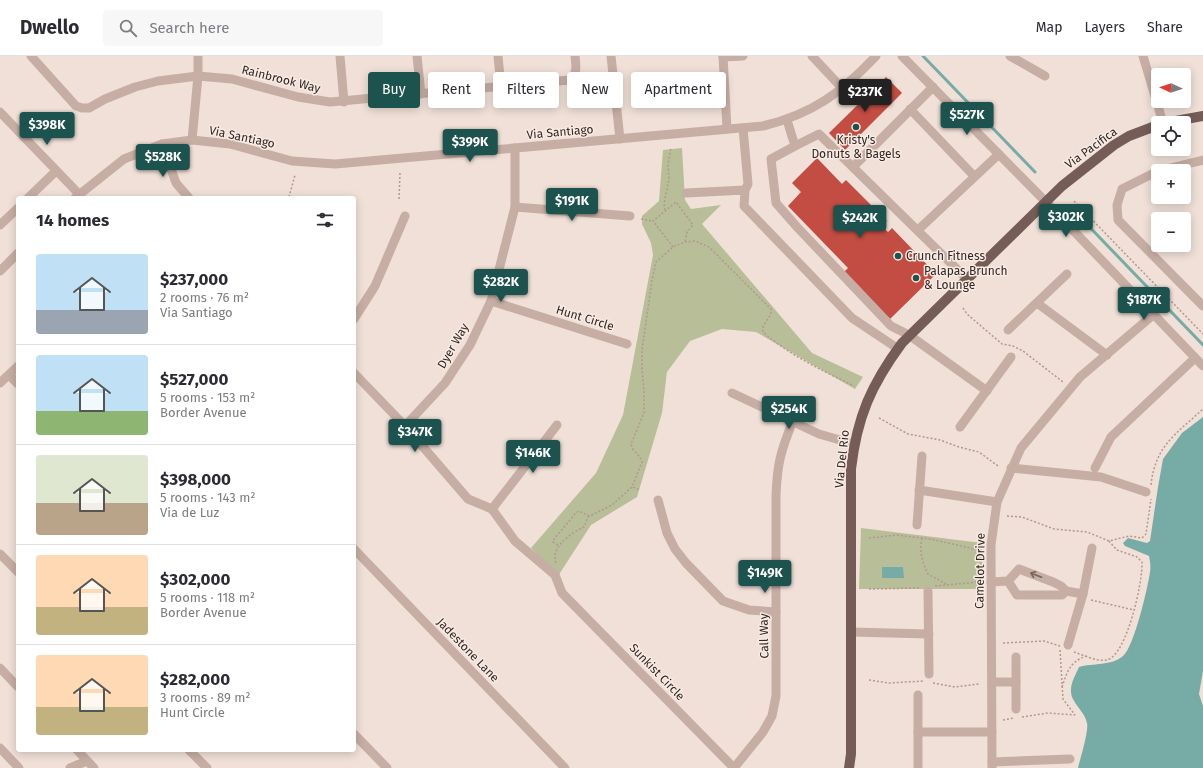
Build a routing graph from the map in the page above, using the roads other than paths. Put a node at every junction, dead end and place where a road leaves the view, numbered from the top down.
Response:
1 (198, 56) edge
2 (340, 56) edge
3 (417, 56) edge
4 (498, 56) edge
5 (575, 56) edge
6 (611, 56) edge
7 (743, 56) edge
8 (812, 56) edge
9 (876, 56) edge
10 (902, 56) edge
11 (1010, 56) edge
12 (1144, 56) edge
13 (35, 57) edge
14 (723, 57) edge
15 (500, 72) edge
16 (198, 76) junction
17 (1045, 76) dead end
18 (559, 81) edge
19 (933, 87) junction
20 (493, 88) edge
21 (842, 88) junction
22 (421, 94) junction
23 (344, 102) junction
24 (910, 109) junction
25 (0, 112) edge
26 (1162, 116) edge
27 (1203, 116) edge
28 (1191, 118) edge
29 (787, 120) junction
30 (743, 128) junction
31 (1151, 128) edge
32 (728, 129) junction
33 (620, 139) junction
34 (192, 140) junction
35 (162, 144) junction
36 (796, 146) junction
37 (515, 148) junction
38 (999, 154) junction
39 (1203, 160) edge
40 (1187, 164) edge
41 (853, 167) junction
42 (56, 171) junction
43 (1151, 174) edge
44 (974, 176) junction
45 (744, 190) junction
46 (686, 193) dead end
47 (30, 196) edge
48 (77, 196) edge
49 (187, 196) edge
50 (1046, 202) junction
51 (515, 207) junction
52 (16, 210) edge
53 (405, 216) dead end
54 (630, 216) dead end
55 (0, 225) edge
56 (918, 230) junction
57 (16, 255) edge
58 (0, 271) edge
59 (1066, 274) dead end
60 (967, 279) junction
61 (490, 301) junction
62 (1036, 303) junction
63 (1203, 306) edge
64 (1153, 315) junction
65 (356, 316) edge
66 (1008, 330) dead end
67 (909, 336) junction
68 (627, 344) dead end
69 (897, 348) junction
70 (1107, 355) junction
71 (1011, 357) dead end
72 (1195, 358) junction
73 (1203, 366) edge
74 (16, 368) edge
75 (9, 375) junction
76 (356, 375) edge
77 (16, 382) edge
78 (0, 383) edge
79 (987, 391) junction
80 (732, 393) dead end
81 (793, 421) junction
82 (557, 425) dead end
83 (405, 426) junction
84 (960, 427) dead end
85 (854, 444) junction
86 (922, 456) dead end
87 (1012, 468) junction
88 (1095, 468) dead end
89 (919, 490) junction
90 (1149, 490) road end
91 (658, 500) dead end
92 (997, 502) junction
93 (492, 509) junction
94 (917, 525) dead end
95 (1092, 548) dead end
96 (356, 551) edge
97 (0, 554) edge
98 (16, 570) edge
99 (991, 582) junction
100 (1008, 582) junction
101 (928, 591) dead end
102 (1066, 591) junction
103 (1083, 596) junction
104 (776, 612) junction
105 (851, 632) junction
106 (929, 634) junction
107 (1065, 648) road end
108 (1016, 657) dead end
109 (0, 668) edge
110 (929, 679) road end
111 (992, 682) junction
112 (1016, 682) junction
113 (16, 685) edge
114 (918, 695) dead end
115 (1016, 709) dead end
116 (918, 732) junction
117 (992, 732) junction
118 (356, 736) edge
119 (0, 748) edge
120 (79, 752) edge
121 (191, 752) edge
122 (1070, 759) dead end
123 (87, 761) junction
124 (992, 765) edge
125 (20, 768) edge
126 (70, 768) edge
127 (94, 768) edge
128 (207, 768) edge
129 (387, 768) edge
130 (565, 768) edge
131 (734, 768) edge
132 (849, 768) edge
133 (918, 768) edge

1 - 16 street
2 - 23 street
3 - 22 street
4 - 15 street
5 - 18 street, Rainbrook Way
6 - 33 street
7 - 14 street
8 - 21 street
9 - 21 street, Via Santiago
10 - 19 street
11 - 17 street
12 - 26 street
13 - 16 street, Rainbrook Way
14 - 32 street
16 - 23 street, Rainbrook Way
16 - 34 street
19 - 24 street
19 - 38 street
20 - 22 street, Rainbrook Way
21 - 29 street, Via Santiago
22 - 23 street, Rainbrook Way
24 - 41 street
24 - 44 street
25 - 42 street
27 - 28 main road
29 - 30 street, Via Santiago
29 - 36 street
30 - 32 street, Via Santiago
30 - 45 street
31 - 50 main road, Via Pacifica
32 - 33 street, Via Santiago
33 - 37 street, Via Santiago
34 - 35 street, Via Santiago
34 - 37 street, Via Santiago
35 - 48 street, Via Santiago
35 - 49 street
36 - 41 street
36 - 67 street
37 - 51 street, Dyer Way
38 - 44 street
38 - 50 street
39 - 40 street
41 - 56 street
42 - 47 street
42 - 48 street
43 - 63 street
44 - 56 street
45 - 46 street
45 - 69 street
50 - 60 main road, Via Del Rio
50 - 64 street
51 - 54 street
51 - 61 street, Dyer Way
52 - 55 street
53 - 65 street
56 - 60 street
57 - 58 street
59 - 62 street
60 - 67 main road, Via Del Rio
61 - 68 street, Hunt Circle
61 - 83 street, Dyer Way
62 - 66 street
62 - 70 street
64 - 70 street, Camelot Drive
64 - 72 street
67 - 69 main road, Via Del Rio
67 - 79 street
69 - 85 main road, Via Del Rio
70 - 87 street, Camelot Drive
71 - 79 street
72 - 73 street
72 - 88 street
74 - 75 street
75 - 77 street
75 - 78 street
76 - 83 street
79 - 84 street
80 - 81 street
81 - 85 street
81 - 104 street, Call Way
82 - 93 street
83 - 93 street
85 - 105 main road, Via Del Rio
86 - 89 street
87 - 90 street
87 - 92 street, Camelot Drive
89 - 92 street
89 - 94 street
91 - 104 street
92 - 99 street, Camelot Drive
93 - 131 street, Sunkist Circle
95 - 103 street
96 - 130 street, Jadestone Lane
97 - 98 street
99 - 100 street
99 - 111 street, Camelot Drive
100 - 102 street
102 -> 100 street
101 - 106 street
102 - 103 street
103 - 107 street
104 - 131 street, Call Way
105 - 106 street
105 - 132 main road, Via Del Rio
106 - 110 street
108 - 112 street
109 - 113 street
111 - 112 street
111 - 117 street, Camelot Drive
112 - 115 street
114 - 116 street
116 - 117 street
116 - 133 street
117 - 124 street, Camelot Drive
118 - 129 street
119 - 125 street
120 - 123 street
121 - 128 street
122 - 124 street
123 - 126 street
123 - 127 street

